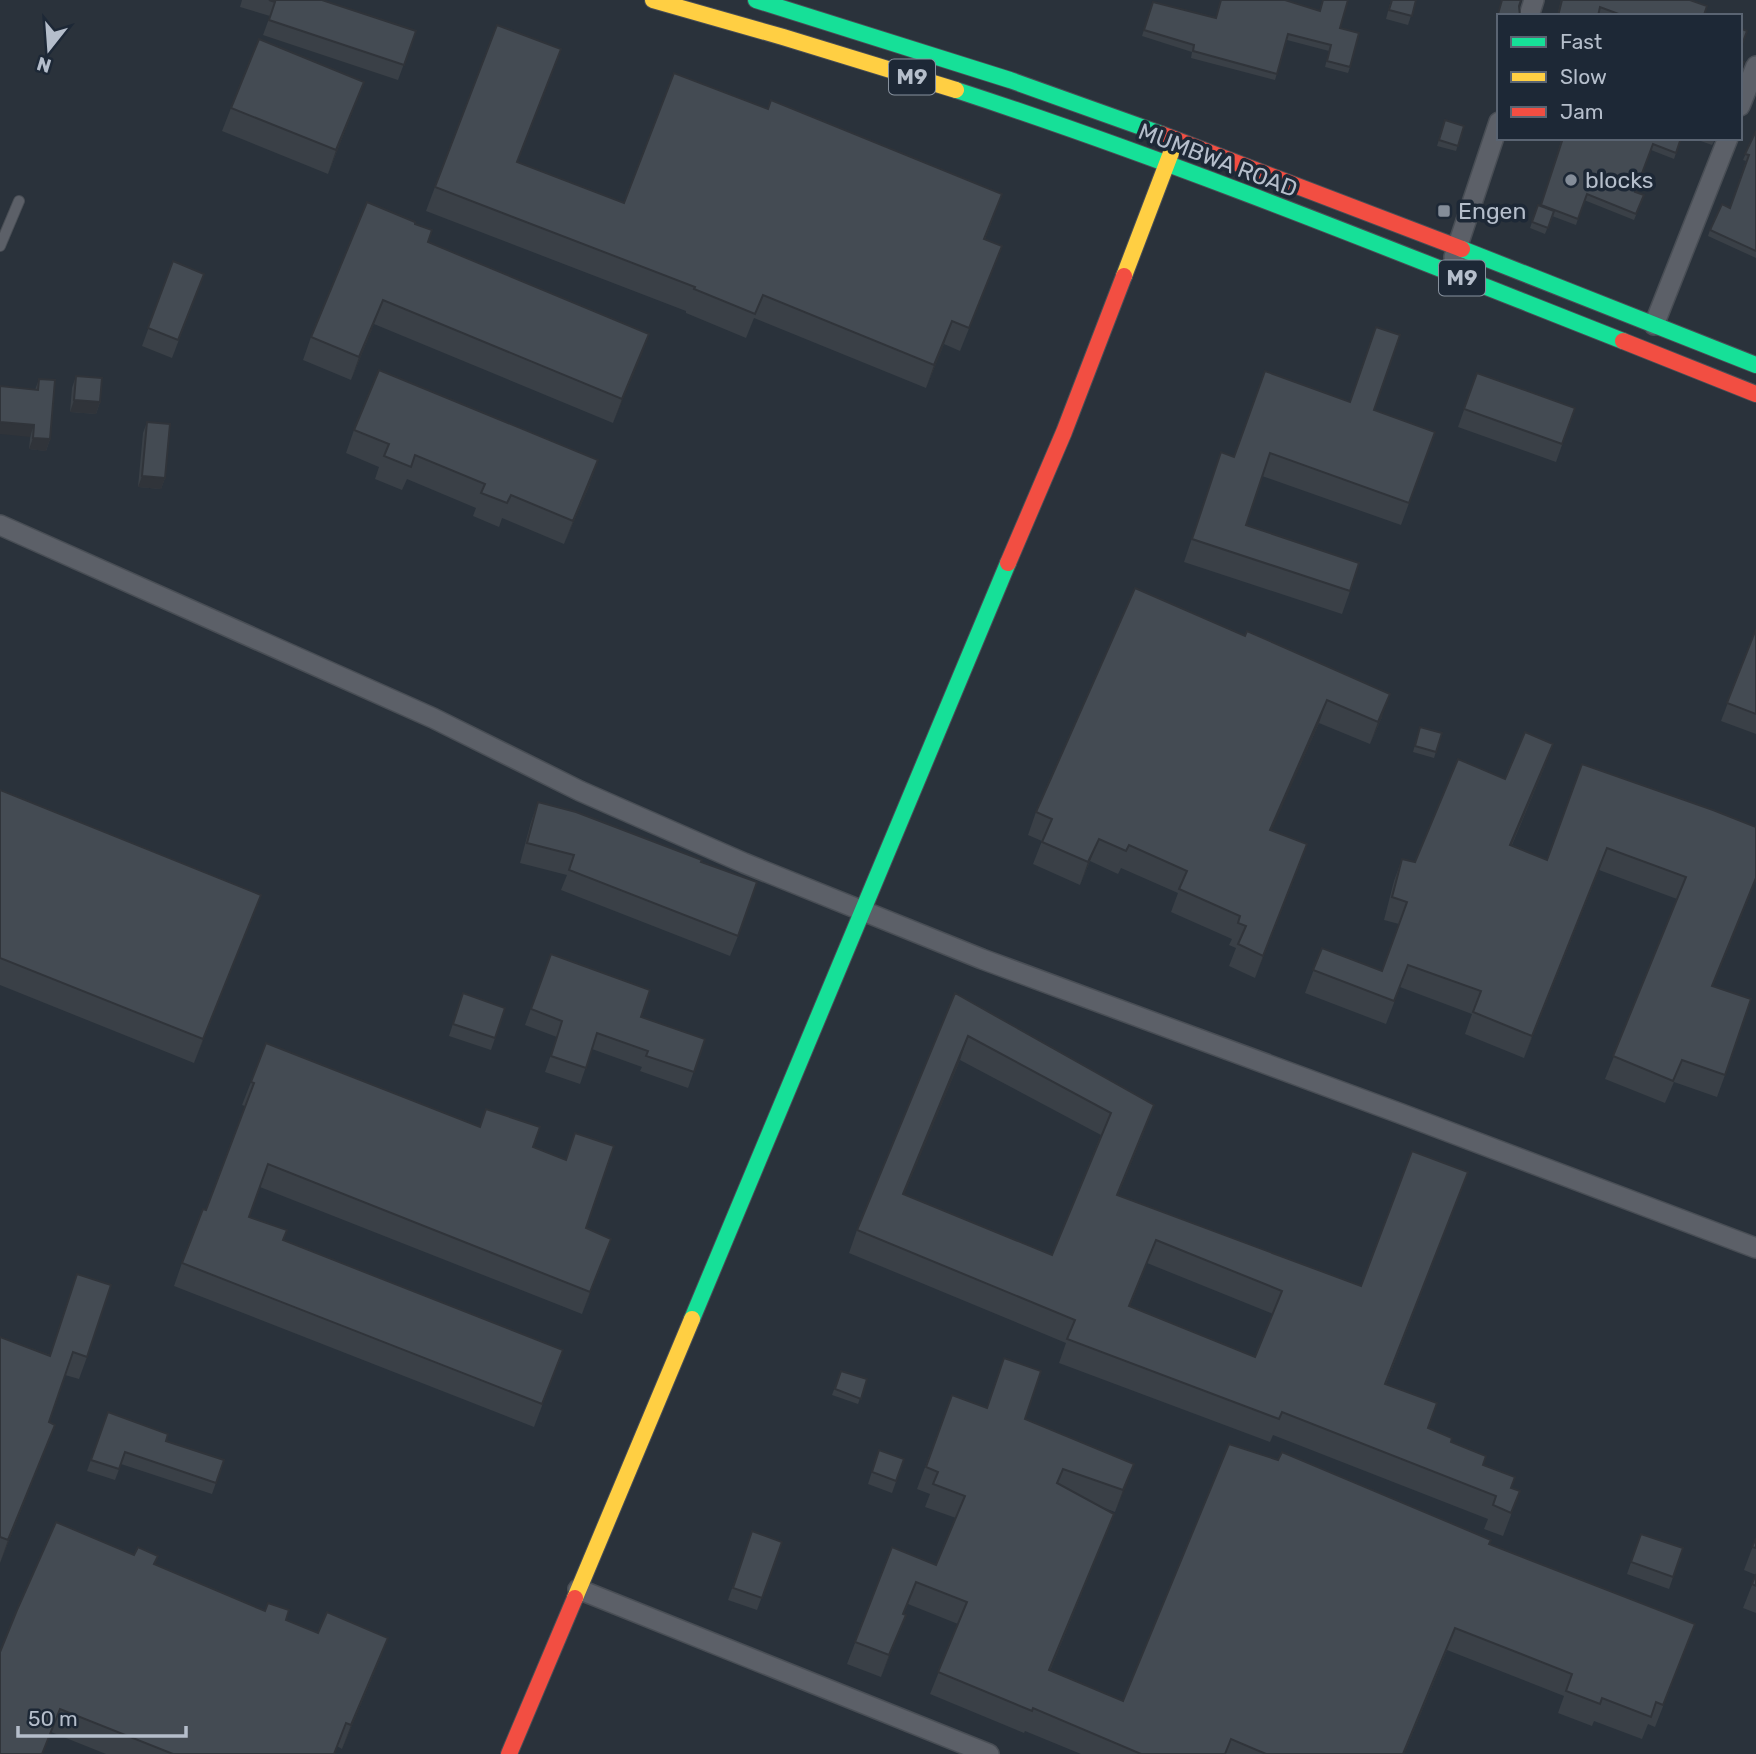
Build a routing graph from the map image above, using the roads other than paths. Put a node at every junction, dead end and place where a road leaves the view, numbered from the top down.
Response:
1 (653, 0) edge
2 (756, 0) edge
3 (1756, 66) edge
4 (1742, 101) edge
5 (1497, 128) edge
6 (1176, 140) junction
7 (1727, 140) edge
8 (1168, 164) junction
9 (19, 201) dead end
10 (0, 246) edge
11 (1458, 247) junction
12 (1448, 272) junction
13 (1654, 325) junction
14 (1756, 365) edge
15 (1756, 394) edge
16 (0, 525) edge
17 (864, 912) junction
18 (1756, 1248) edge
19 (578, 1589) junction
20 (509, 1754) edge
21 (989, 1754) edge

1 - 8 main road, MUMBWA ROAD / M9
2 - 6 main road, MUMBWA ROAD / M9
3 - 4 street
5 - 11 street
6 - 8 main road
6 - 11 main road, MUMBWA ROAD / M9
7 - 13 street
8 - 12 main road, MUMBWA ROAD / M9
8 - 17 main road
9 - 10 lane
11 - 12 street
11 - 13 main road, MUMBWA ROAD / M9
12 - 15 main road, MUMBWA ROAD / M9
13 - 14 main road, MUMBWA ROAD / M9
16 - 17 street
17 - 18 street
17 - 19 main road
19 - 20 main road
19 - 21 street

